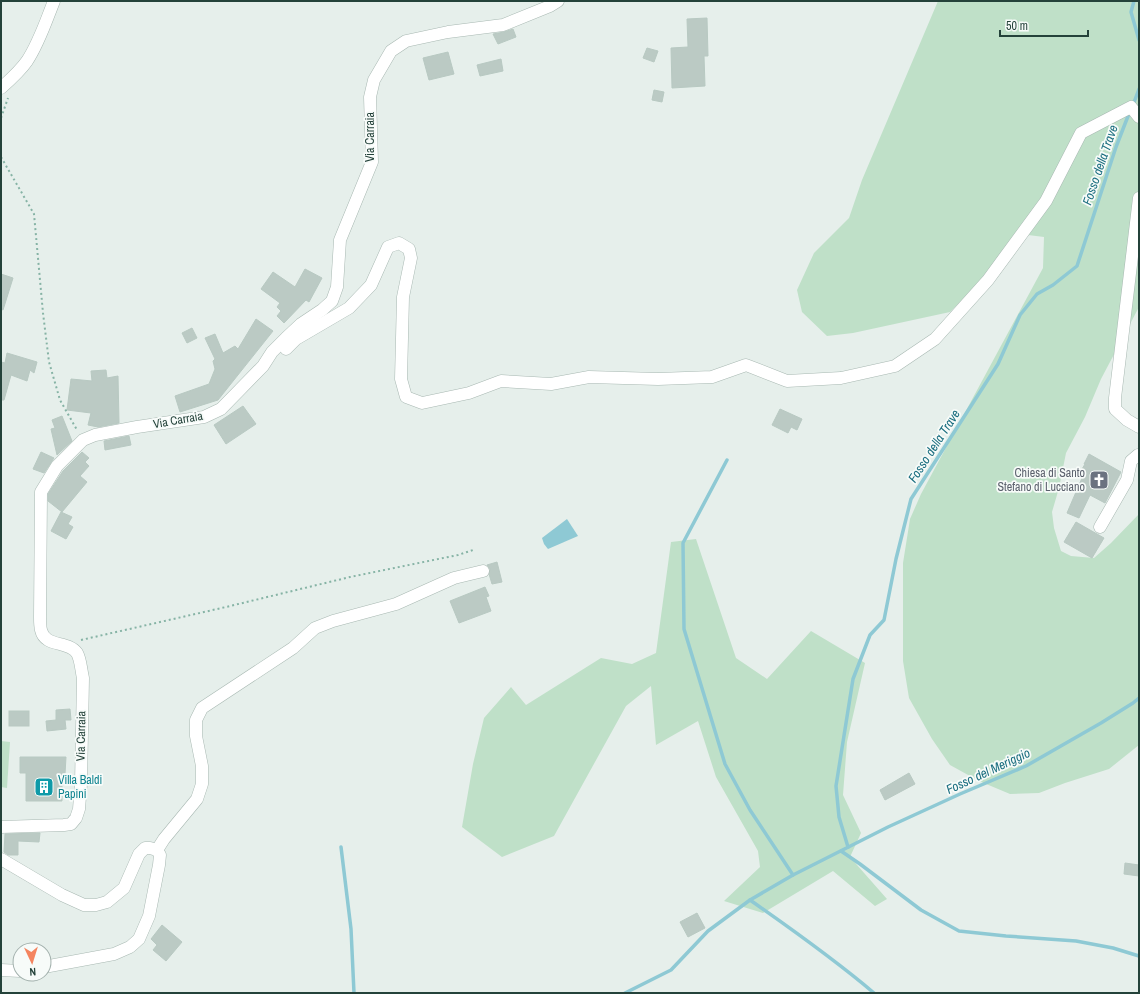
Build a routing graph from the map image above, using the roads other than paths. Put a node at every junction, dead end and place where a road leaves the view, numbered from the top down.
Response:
1 (54, 1) edge
2 (558, 1) edge
3 (1, 88) edge
4 (1139, 117) edge
5 (1139, 198) edge
6 (263, 366) junction
7 (1139, 427) edge
8 (1138, 454) edge
9 (1100, 527) dead end
10 (483, 571) dead end
11 (1, 826) edge
12 (157, 850) junction
13 (1, 859) edge
14 (52, 966) edge
15 (1, 970) edge
16 (12, 971) edge

1 - 3 street
2 - 6 street, Via Carraia
4 - 6 street
5 - 7 street
6 - 11 street, Via Carraia
8 - 9 street
10 - 12 street
12 - 13 street
12 - 14 street
15 - 16 street

